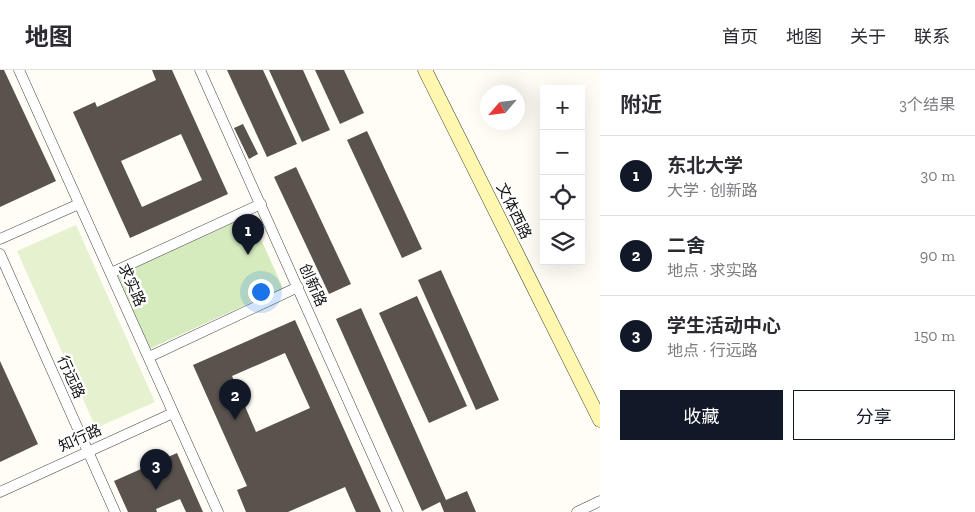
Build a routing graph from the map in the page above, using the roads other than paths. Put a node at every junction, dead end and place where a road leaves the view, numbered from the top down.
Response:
1 (20, 70) edge
2 (200, 70) edge
3 (425, 70) edge
4 (435, 70) edge
5 (80, 204) junction
6 (261, 204) junction
7 (0, 239) edge
8 (0, 254) edge
9 (111, 273) junction
10 (298, 288) junction
11 (149, 357) junction
12 (600, 404) edge
13 (173, 412) junction
14 (600, 420) edge
15 (88, 451) junction
16 (0, 492) edge
17 (600, 501) edge
18 (582, 510) edge
19 (115, 512) edge
20 (218, 512) edge
21 (398, 512) edge

1 - 5 street, 求实路
2 - 6 street, 创新路
3 - 14 street, 文体西路
4 - 12 street, 文体西路
5 - 7 street
5 - 9 street, 求实路
6 - 9 street
6 - 10 street, 创新路
8 - 15 street, 行远路
9 - 11 street, 求实路
10 - 11 street
10 - 21 street, 创新路
11 - 13 street, 求实路
13 - 15 street, 知行路
13 - 20 street, 求实路
15 - 16 street, 知行路
15 - 19 street, 行远路
17 - 18 street

